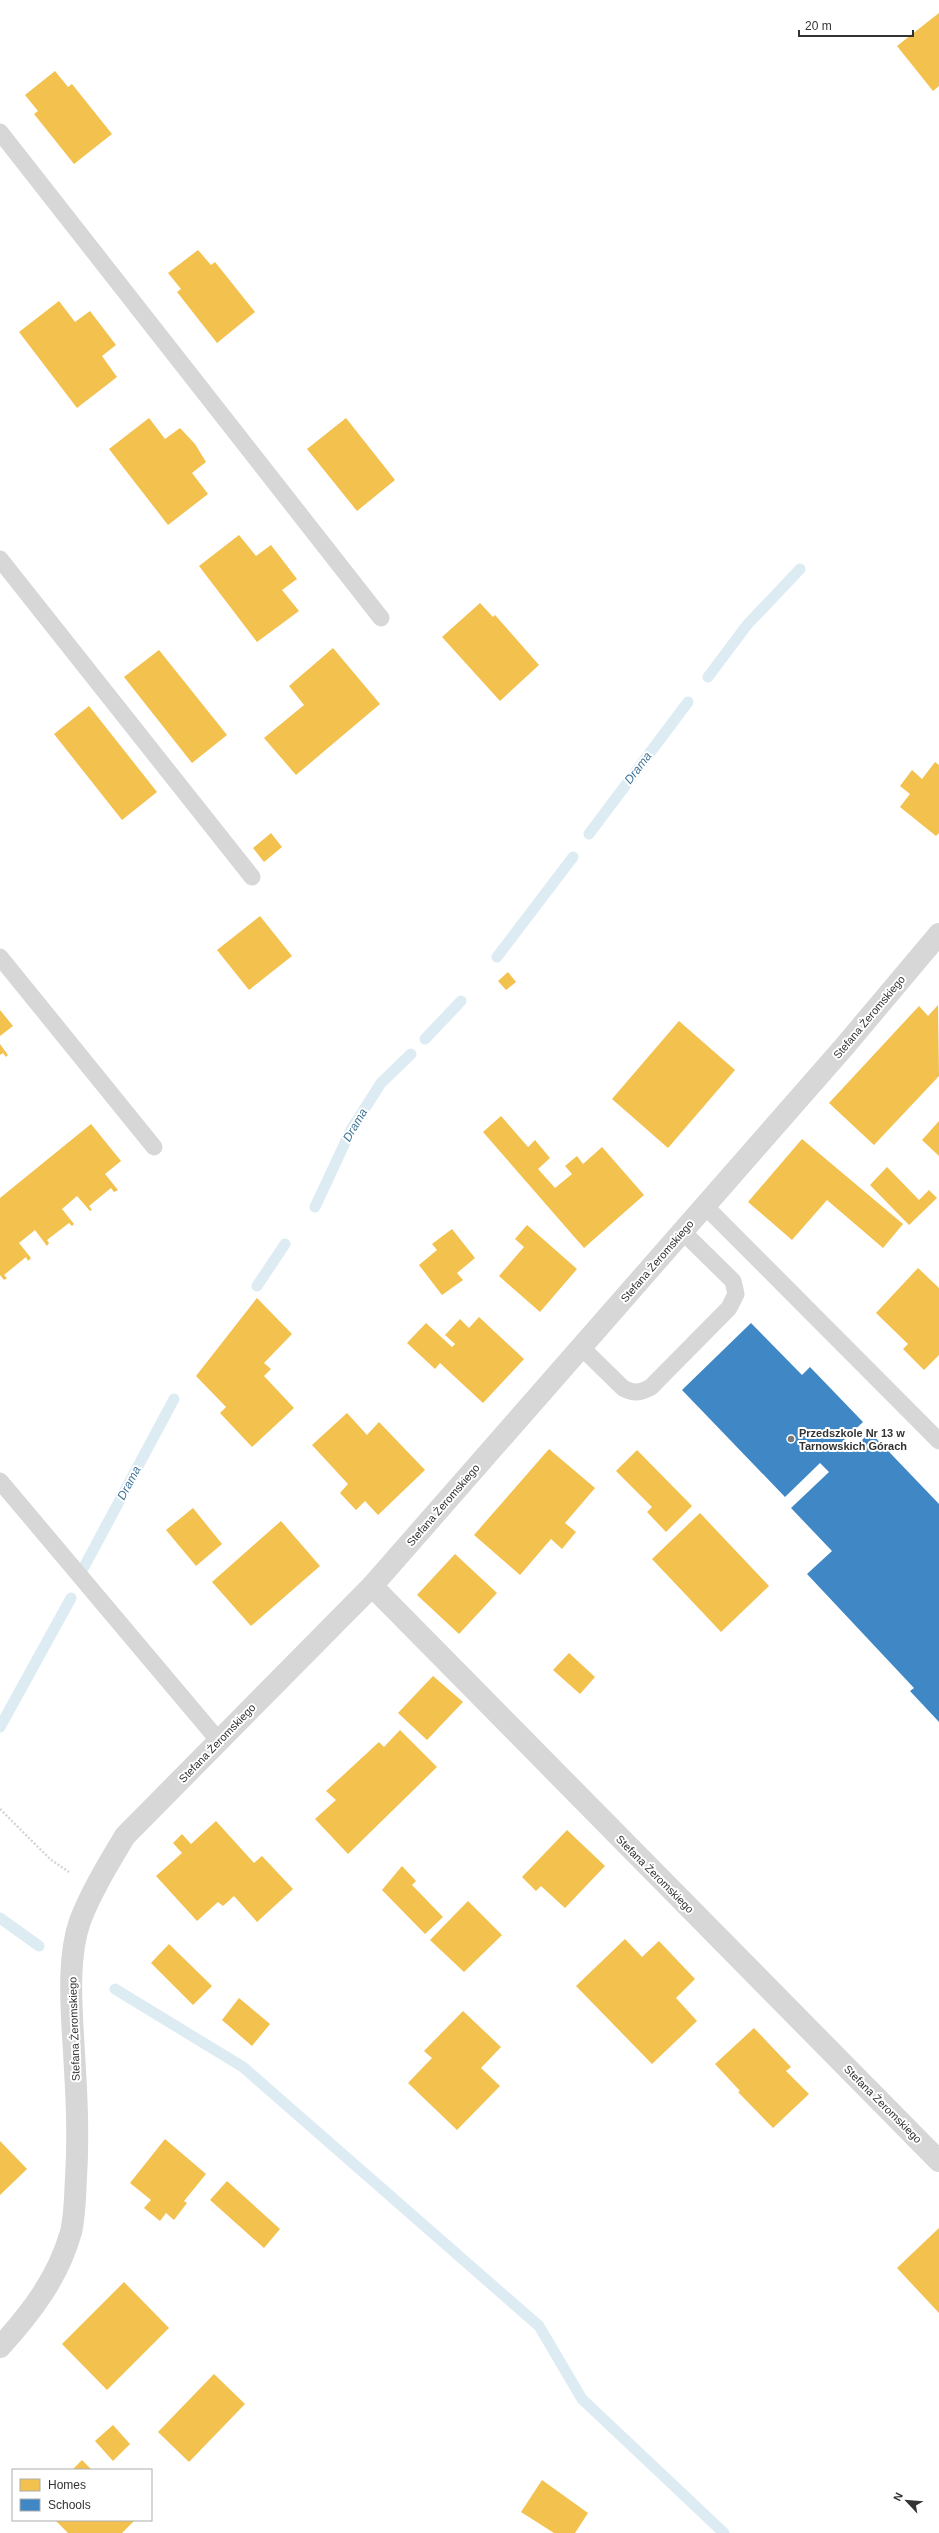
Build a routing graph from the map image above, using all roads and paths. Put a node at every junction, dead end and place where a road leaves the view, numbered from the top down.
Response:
1 (0, 132) edge
2 (0, 559) edge
3 (380, 618) dead end
4 (252, 877) dead end
5 (939, 934) edge
6 (0, 957) edge
7 (154, 1147) dead end
8 (705, 1206) junction
9 (683, 1232) junction
10 (581, 1347) junction
11 (939, 1441) edge
12 (0, 1481) edge
13 (372, 1586) junction
14 (219, 1741) junction
15 (0, 1809) edge
16 (97, 1886) junction
17 (939, 2161) edge
18 (0, 2347) edge

1 - 3 lane
2 - 4 lane
5 - 8 street, Stefana Żeromskiego
6 - 7 lane
8 - 9 street, Stefana Żeromskiego
8 - 11 lane
9 - 10 street, Stefana Żeromskiego
9 - 10 lane
10 - 13 street, Stefana Żeromskiego
12 - 14 lane
13 - 14 street, Stefana Żeromskiego
13 - 17 street, Stefana Żeromskiego
14 - 16 street, Stefana Żeromskiego
15 - 16 path
16 - 18 street, Stefana Żeromskiego

